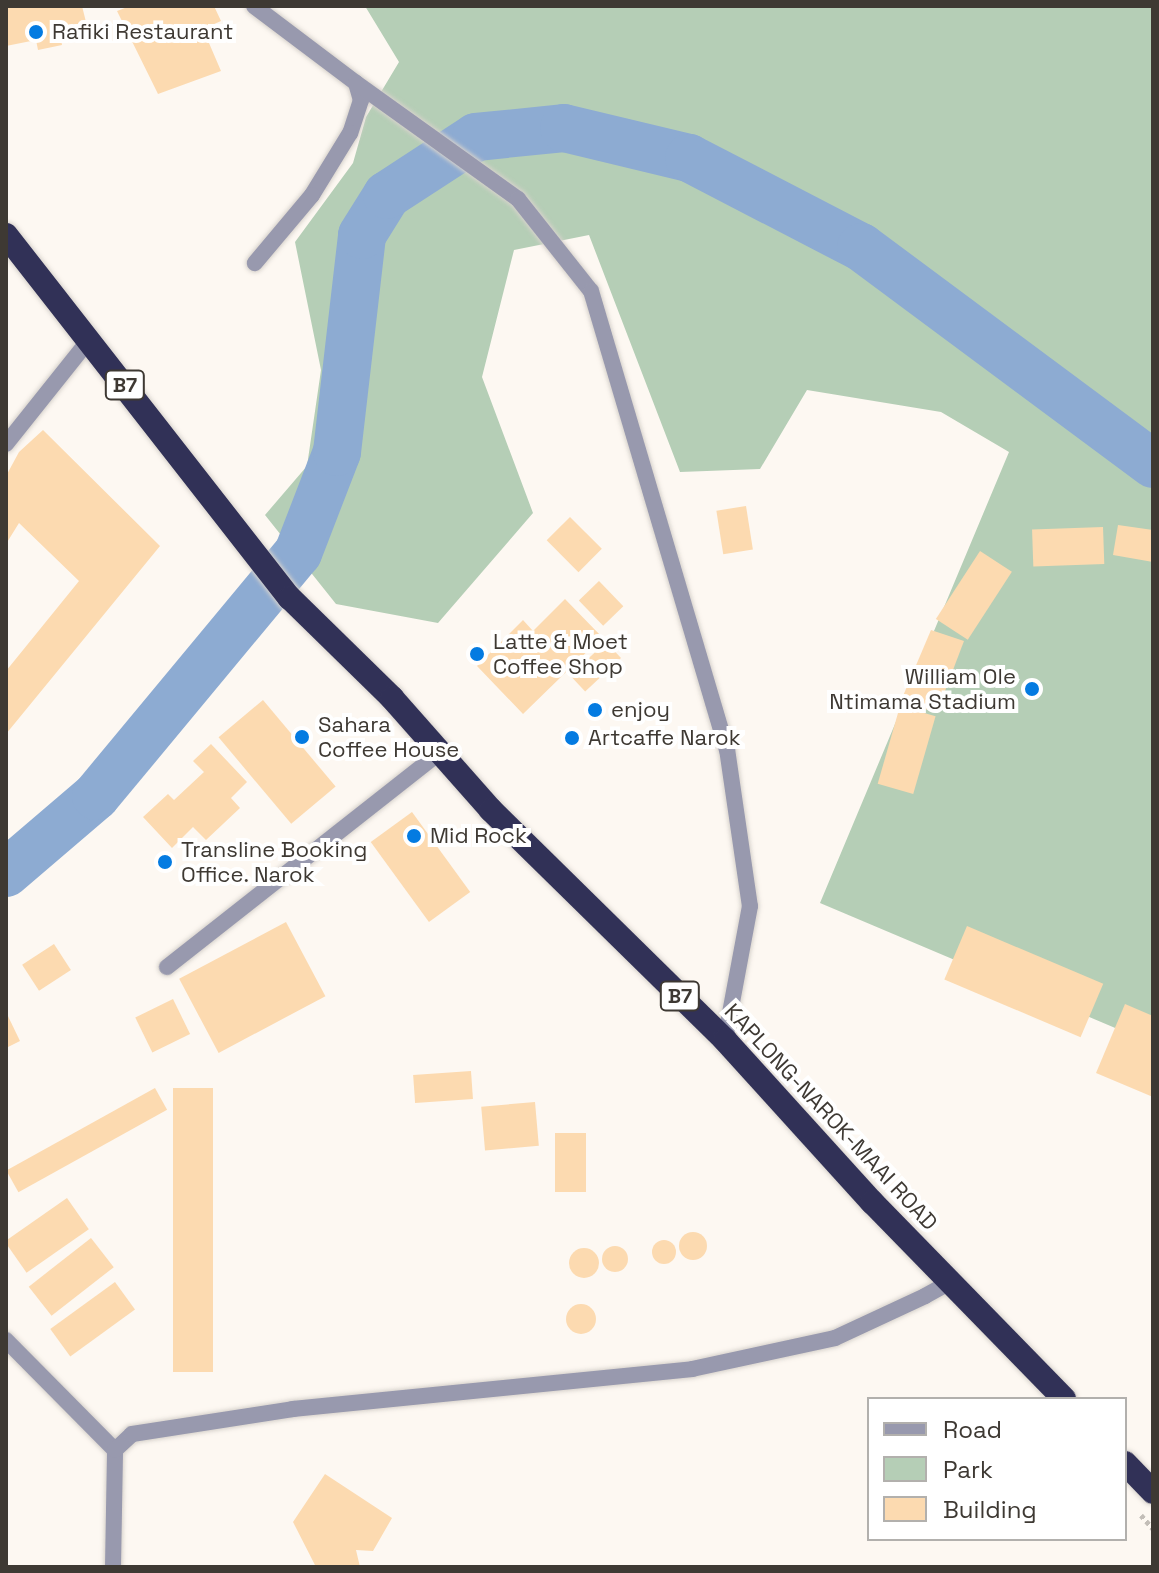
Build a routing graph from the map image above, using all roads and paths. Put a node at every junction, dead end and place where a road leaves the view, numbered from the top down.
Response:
1 (254, 6) edge
2 (356, 83) junction
3 (6, 235) edge
4 (255, 263) dead end
5 (89, 340) junction
6 (6, 444) edge
7 (440, 752) junction
8 (167, 967) dead end
9 (725, 1040) junction
10 (943, 1272) junction
11 (6, 1340) edge
12 (1062, 1397) edge
13 (115, 1450) junction
14 (1127, 1467) edge
15 (1144, 1500) edge
16 (1153, 1529) edge
17 (113, 1567) edge

1 - 2 street
2 - 4 street
2 - 9 street
3 - 5 highway, B7
5 - 6 street
5 - 7 highway, KAPLONG-NAROK-MAAI ROAD / B7
7 - 8 street
7 - 9 highway, KAPLONG-NAROK-MAAI ROAD / B7
9 - 10 highway, KAPLONG-NAROK-MAAI ROAD / B7
10 - 12 highway, KAPLONG-NAROK-MAAI ROAD / B7
10 - 13 street
11 - 13 street
13 - 17 street
14 - 15 highway
15 - 16 path

